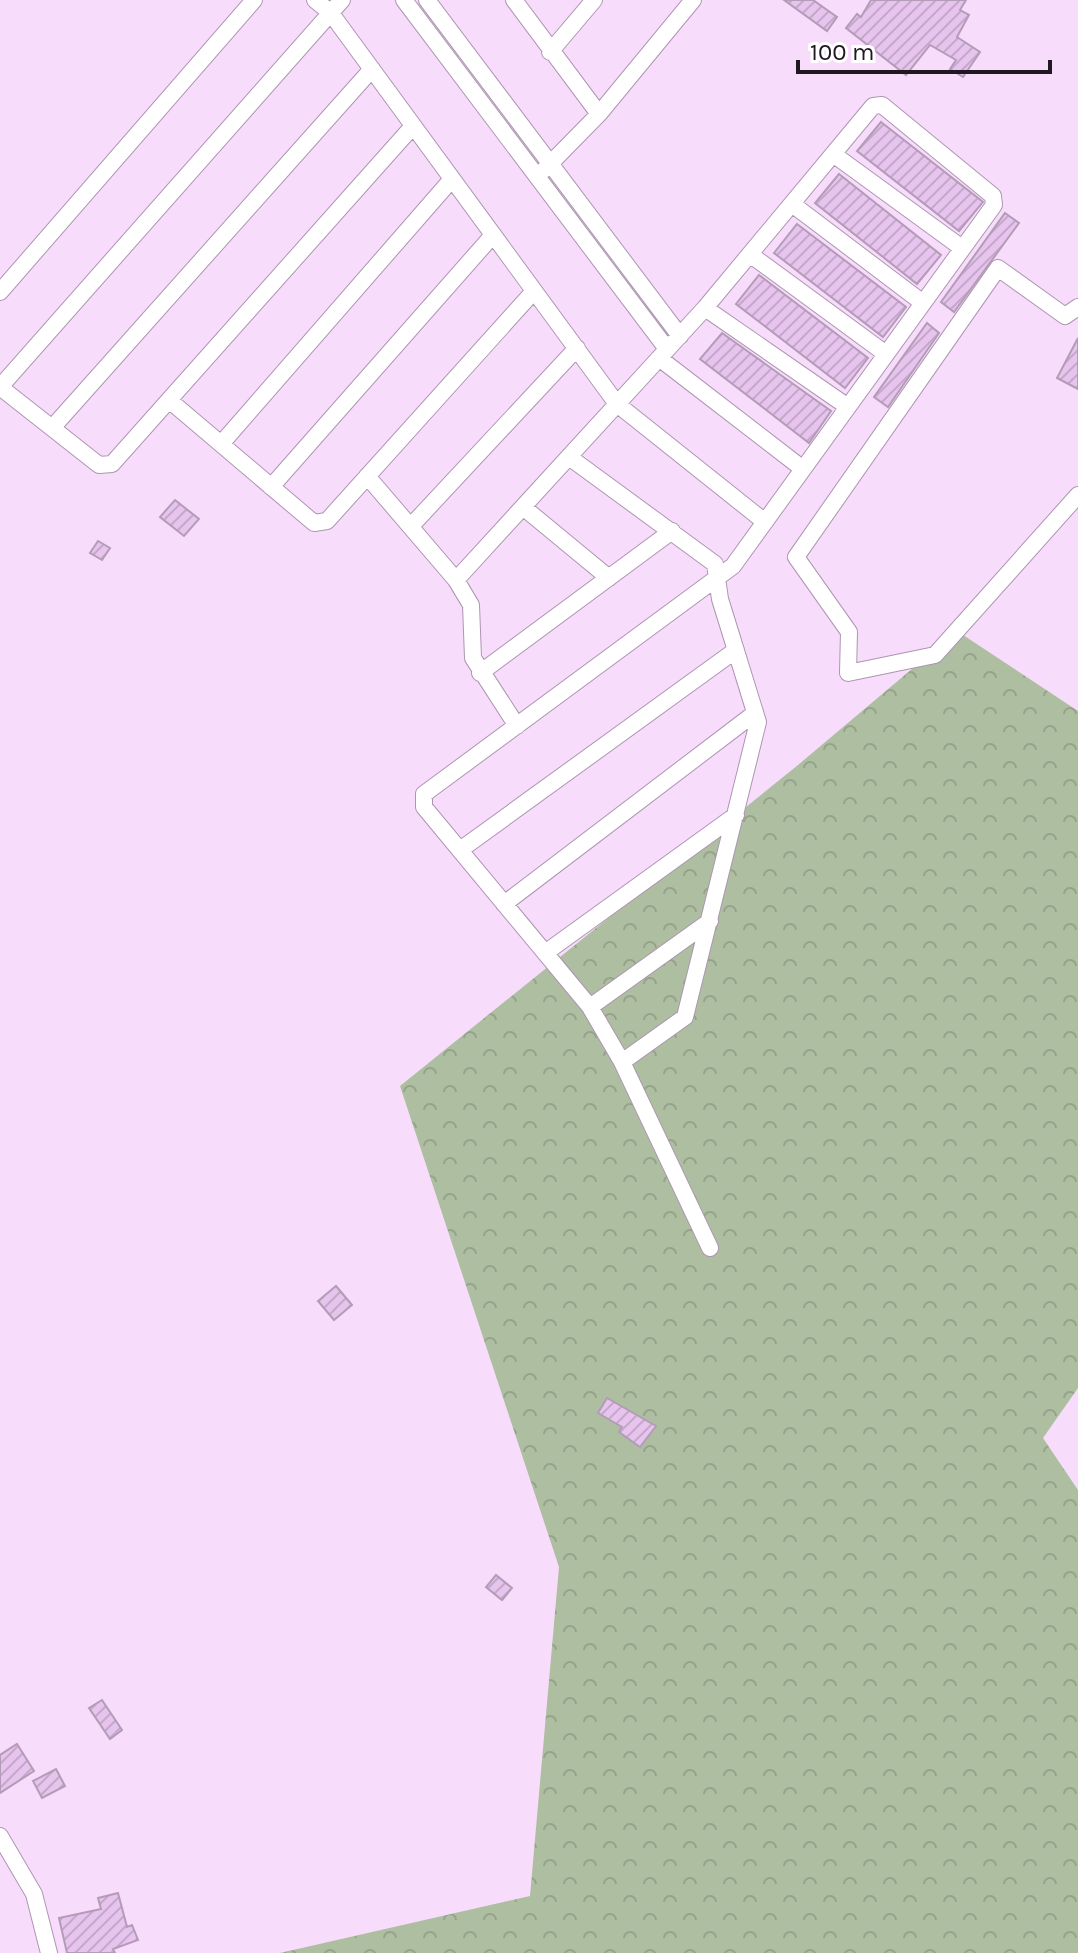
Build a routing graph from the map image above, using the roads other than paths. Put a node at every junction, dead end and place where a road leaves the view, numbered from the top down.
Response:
1 (254, 0) edge
2 (315, 0) edge
3 (404, 0) edge
4 (427, 0) edge
5 (514, 0) edge
6 (594, 0) edge
7 (693, 0) edge
8 (336, 6) edge
9 (550, 52) junction
10 (372, 69) junction
11 (599, 114) junction
12 (413, 126) junction
13 (833, 154) junction
14 (550, 163) junction
15 (537, 177) junction
16 (452, 179) junction
17 (792, 204) junction
18 (493, 235) junction
19 (962, 248) junction
20 (751, 255) junction
21 (534, 291) junction
22 (0, 292) edge
23 (923, 303) junction
24 (1078, 307) edge
25 (705, 308) junction
26 (680, 336) junction
27 (577, 348) junction
28 (663, 354) junction
29 (886, 354) junction
30 (0, 387) edge
31 (169, 400) junction
32 (617, 404) junction
33 (848, 407) junction
34 (52, 428) junction
35 (221, 444) junction
36 (569, 457) junction
37 (803, 469) junction
38 (367, 476) junction
39 (271, 487) junction
40 (1078, 495) edge
41 (523, 507) junction
42 (765, 522) junction
43 (411, 526) junction
44 (672, 531) junction
45 (609, 578) junction
46 (717, 578) junction
47 (456, 580) junction
48 (736, 650) junction
49 (480, 673) junction
50 (755, 713) junction
51 (517, 726) junction
52 (736, 815) junction
53 (460, 850) junction
54 (504, 904) junction
55 (710, 921) junction
56 (545, 953) junction
57 (590, 1007) junction
58 (622, 1062) junction
59 (710, 1248) dead end
60 (0, 1836) edge
61 (49, 1953) edge

1 - 22 street
2 - 8 street
3 - 15 street
4 - 14 street
5 - 9 street
6 - 9 street
7 - 11 street
8 - 10 street
8 - 30 street
9 - 11 street
10 - 12 street
10 - 34 street
11 - 14 street
12 - 16 street
12 - 31 street
13 - 17 street
13 - 19 street
13 - 19 street
14 - 15 street
14 - 26 street
15 - 28 street
16 - 18 street
16 - 35 street
17 - 20 street
17 - 23 street
18 - 21 street
18 - 39 street
19 - 23 street
20 - 25 street
20 - 29 street
21 - 27 street
21 - 38 street
23 - 29 street
24 - 40 street
25 - 26 street
25 - 33 street
26 - 28 street
27 - 32 street
27 - 43 street
28 - 32 street
28 - 37 street
29 - 33 street
30 - 34 street
31 - 34 street
31 - 35 street
32 - 36 street
32 - 42 street
33 - 37 street
35 - 39 street
36 - 41 street
36 - 44 street
37 - 42 street
38 - 39 street
38 - 43 street
41 - 45 street
41 - 47 street
42 - 46 street
43 - 47 street
44 - 45 street
44 - 46 street
45 - 49 street
46 - 48 street
46 - 51 street
47 - 49 street
48 - 50 street
48 - 53 street
49 - 51 street
50 - 52 street
50 - 54 street
51 - 53 street
52 - 55 street
52 - 56 street
53 - 54 street
54 - 56 street
55 - 57 street
55 - 58 street
56 - 57 street
57 - 58 street
58 - 59 street
60 - 61 street

